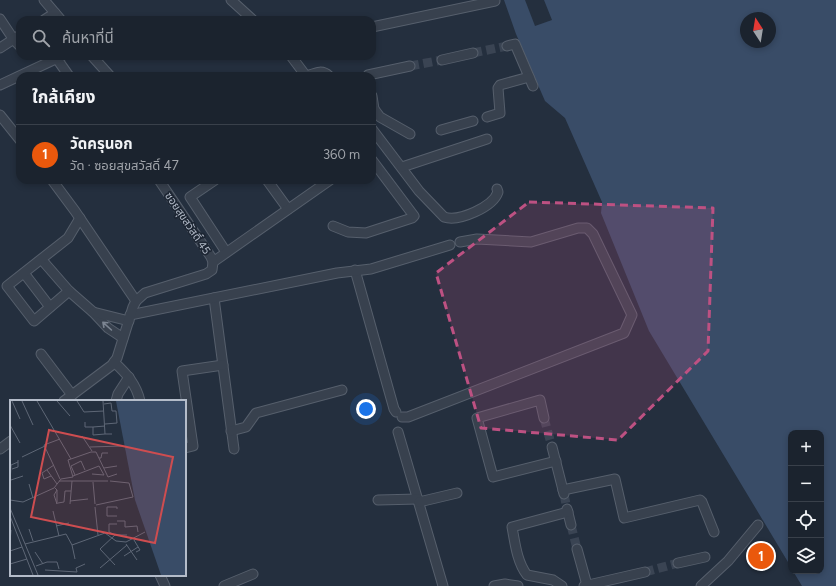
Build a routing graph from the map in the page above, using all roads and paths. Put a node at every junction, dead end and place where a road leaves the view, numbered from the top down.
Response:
1 (44, 0) edge
2 (231, 0) edge
3 (494, 2) dead end
4 (58, 16) edge
5 (249, 16) edge
6 (0, 19) edge
7 (376, 26) edge
8 (16, 38) edge
9 (16, 41) edge
10 (506, 46) tunnel mouth
11 (0, 48) edge
12 (474, 53) tunnel mouth
13 (56, 60) edge
14 (61, 60) edge
15 (96, 60) edge
16 (294, 60) edge
17 (442, 60) tunnel mouth
18 (410, 66) tunnel mouth
19 (29, 72) edge
20 (67, 72) edge
21 (106, 72) edge
22 (304, 72) edge
23 (376, 73) edge
24 (16, 78) edge
25 (0, 85) edge
26 (376, 112) edge
27 (0, 115) edge
28 (487, 117) dead end
29 (472, 121) dead end
30 (441, 130) dead end
31 (410, 134) dead end
32 (16, 135) edge
33 (376, 135) edge
34 (487, 139) dead end
35 (376, 165) edge
36 (402, 168) junction
37 (55, 184) edge
38 (162, 184) edge
39 (209, 184) edge
40 (270, 184) edge
41 (324, 184) edge
42 (497, 189) dead end
43 (288, 209) junction
44 (80, 218) junction
45 (333, 226) dead end
46 (460, 242) dead end
47 (450, 245) dead end
48 (226, 252) junction
49 (42, 260) junction
50 (213, 262) junction
51 (355, 270) junction
52 (24, 273) junction
53 (69, 291) junction
54 (214, 298) junction
55 (136, 301) junction
56 (50, 307) junction
57 (93, 312) junction
58 (130, 318) junction
59 (123, 338) junction
60 (41, 354) dead end
61 (114, 362) junction
62 (223, 365) junction
63 (129, 377) junction
64 (342, 390) dead end
65 (72, 395) junction
66 (65, 400) edge
67 (116, 400) edge
68 (140, 400) edge
69 (544, 418) tunnel mouth
70 (231, 431) junction
71 (398, 432) dead end
72 (10, 442) edge
73 (186, 448) edge
74 (552, 448) tunnel mouth
75 (0, 449) edge
76 (234, 449) dead end
77 (556, 461) junction
78 (457, 493) dead end
79 (378, 500) dead end
80 (418, 500) junction
81 (572, 525) tunnel mouth
82 (758, 525) dead end
83 (714, 532) dead end
84 (577, 549) tunnel mouth
85 (705, 557) dead end
86 (678, 563) tunnel mouth
87 (645, 572) tunnel mouth
88 (253, 574) dead end
89 (160, 576) edge
90 (165, 586) edge
91 (224, 586) edge
92 (443, 586) edge
93 (494, 586) edge
94 (518, 586) edge
95 (562, 586) edge
96 (586, 586) edge
97 (701, 586) edge

1 - 4 street
2 - 5 street
3 - 7 street
6 - 8 street
9 - 11 street
10 - 28 street
12 - 17 street
13 - 19 street
14 - 20 street
15 - 21 street
16 - 22 street
18 - 23 street
24 - 25 street
26 - 31 street
27 - 32 street
29 - 30 street
33 - 36 street
34 - 36 street
35 - 45 street
36 - 42 street
37 - 44 street
38 - 50 street, ซอยสุขสวัสดิ์ 45
39 - 48 street
40 - 43 street
41 - 43 street
43 - 48 street
44 - 49 street
44 - 55 street
46 - 51 street
47 - 51 street
48 - 50 street
49 - 52 street
49 - 53 street
50 - 55 street, ซอยสุขสวัสดิ์ 45
51 - 54 street
52 - 56 street
52 - 56 street
53 - 56 street
53 - 57 street
54 - 58 street
54 - 62 street
55 - 58 street
57 - 58 street
59 -> 57 street
58 - 59 street
59 - 61 street
60 - 65 street
61 - 63 street
61 - 65 street
62 - 70 street
62 - 73 street
63 - 67 street
63 - 68 street
64 - 70 street
65 - 66 street
69 - 77 street
70 - 76 street
71 - 80 street
72 - 75 street
74 - 77 street
77 - 83 street
78 - 80 street
79 - 80 street
80 - 92 street
81 - 95 street
82 - 97 street
84 - 96 street
85 - 86 street
87 - 96 street
88 - 91 street
89 - 90 street
93 - 94 street

